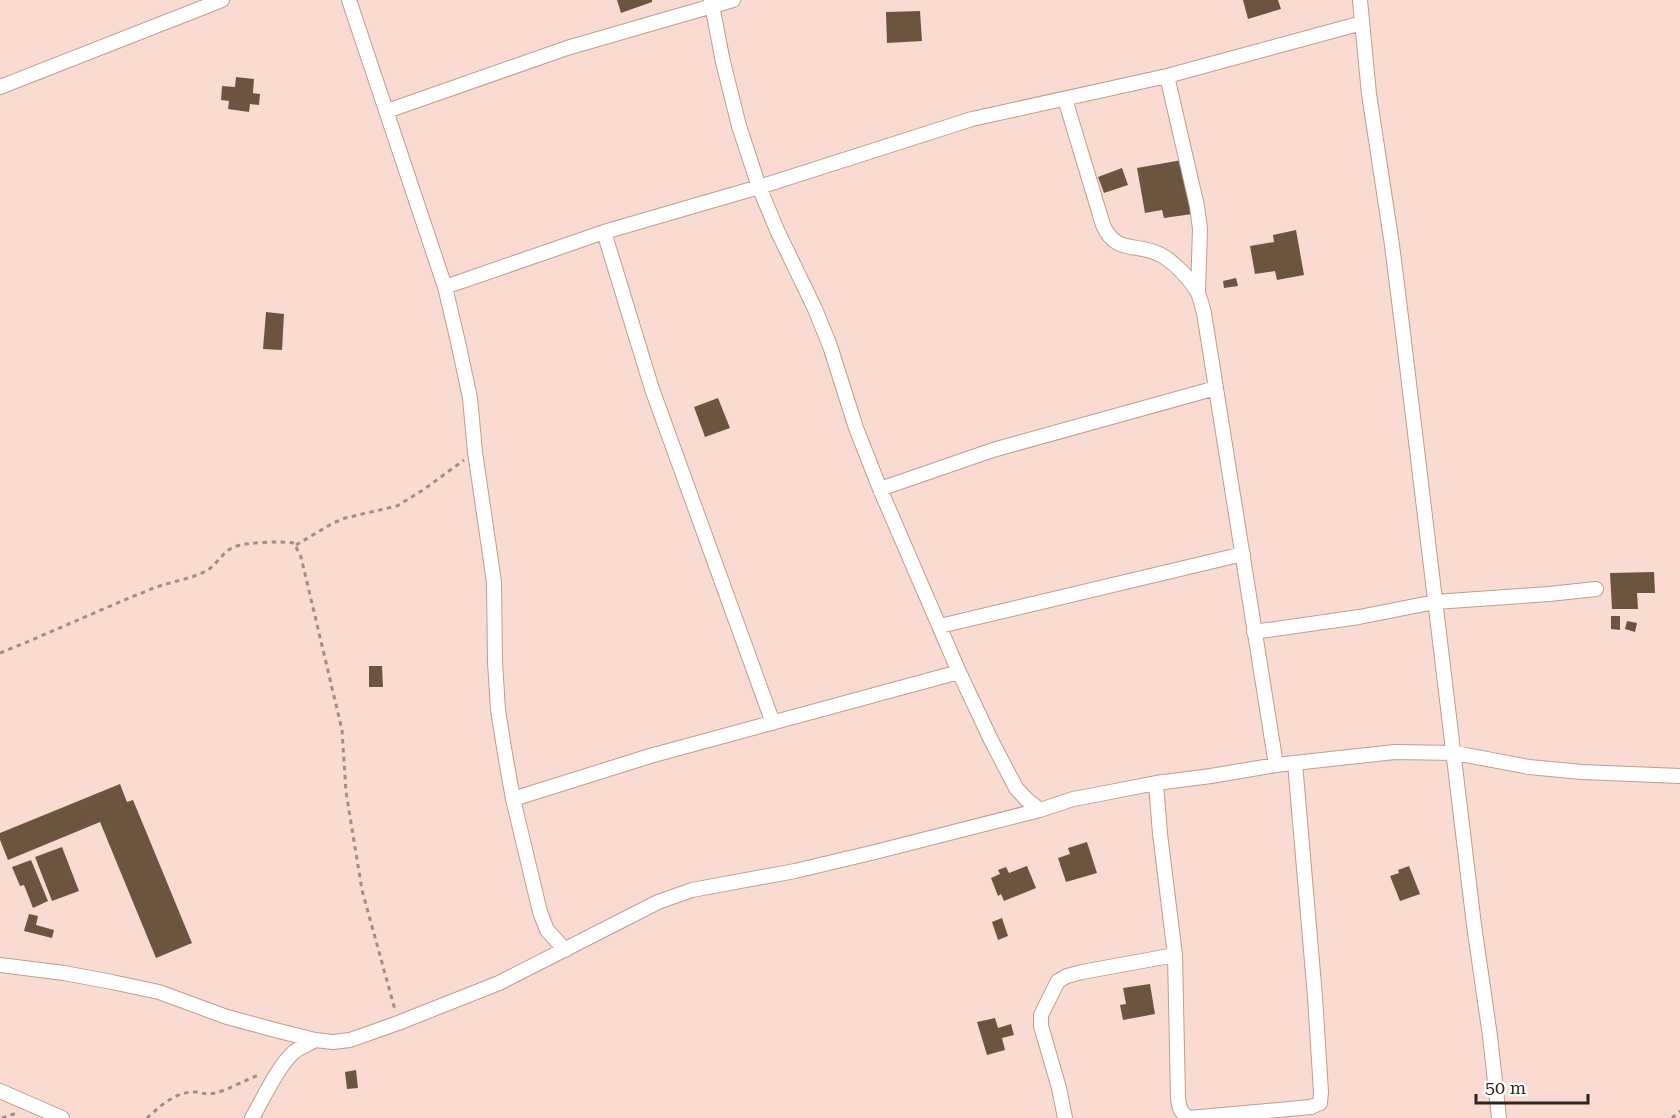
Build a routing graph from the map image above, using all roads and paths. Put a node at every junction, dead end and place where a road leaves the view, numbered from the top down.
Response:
1 (222, 0) edge
2 (349, 0) edge
3 (733, 0) edge
4 (1360, 0) edge
5 (712, 3) edge
6 (1362, 23) junction
7 (1167, 76) junction
8 (0, 87) edge
9 (1065, 99) junction
10 (387, 111) junction
11 (759, 187) junction
12 (604, 232) junction
13 (445, 287) junction
14 (1197, 292) junction
15 (1216, 388) junction
16 (475, 452) junction
17 (880, 489) junction
18 (296, 544) junction
19 (1243, 554) junction
20 (1596, 589) dead end
21 (1435, 602) junction
22 (940, 626) junction
23 (1254, 632) junction
24 (0, 653) edge
25 (959, 672) junction
26 (773, 723) junction
27 (1455, 753) junction
28 (1295, 764) junction
29 (1276, 765) junction
30 (1680, 776) edge
31 (1156, 783) junction
32 (513, 799) junction
33 (1040, 810) junction
34 (565, 950) junction
35 (1175, 955) junction
36 (0, 966) edge
37 (398, 1023) junction
38 (315, 1040) junction
39 (281, 1068) junction
40 (0, 1091) edge
41 (1680, 1111) edge
42 (62, 1118) edge
43 (147, 1118) edge
44 (252, 1118) edge
45 (1065, 1118) edge
46 (1499, 1118) edge
47 (1672, 1118) edge

1 - 8 street
2 - 10 street
3 - 5 street
4 - 6 street
5 - 10 street
5 - 11 street
6 - 7 street
6 - 21 street
7 - 9 street
7 - 14 street
9 - 11 street
9 - 14 street
10 - 13 street
11 - 12 street
11 - 17 street
12 - 13 street
12 - 26 street
13 - 16 street
14 - 15 street
15 - 17 street
15 - 19 street
16 - 18 path
16 - 32 street
17 - 22 street
18 - 24 path
18 - 37 path
19 - 22 street
19 - 23 street
20 - 21 street
21 - 23 street
21 - 27 street
22 - 25 street
23 - 29 street
25 - 26 street
25 - 33 street
26 - 32 street
27 - 28 street
27 - 30 street
27 - 46 street
28 - 29 street
28 - 35 street
29 - 31 street
31 - 33 street
31 - 35 street
32 - 34 street
33 - 34 street
34 - 37 street
35 - 45 street
36 - 38 street
37 - 38 street
38 - 39 street
39 - 43 path
39 - 44 street
40 - 42 street
41 - 47 path

